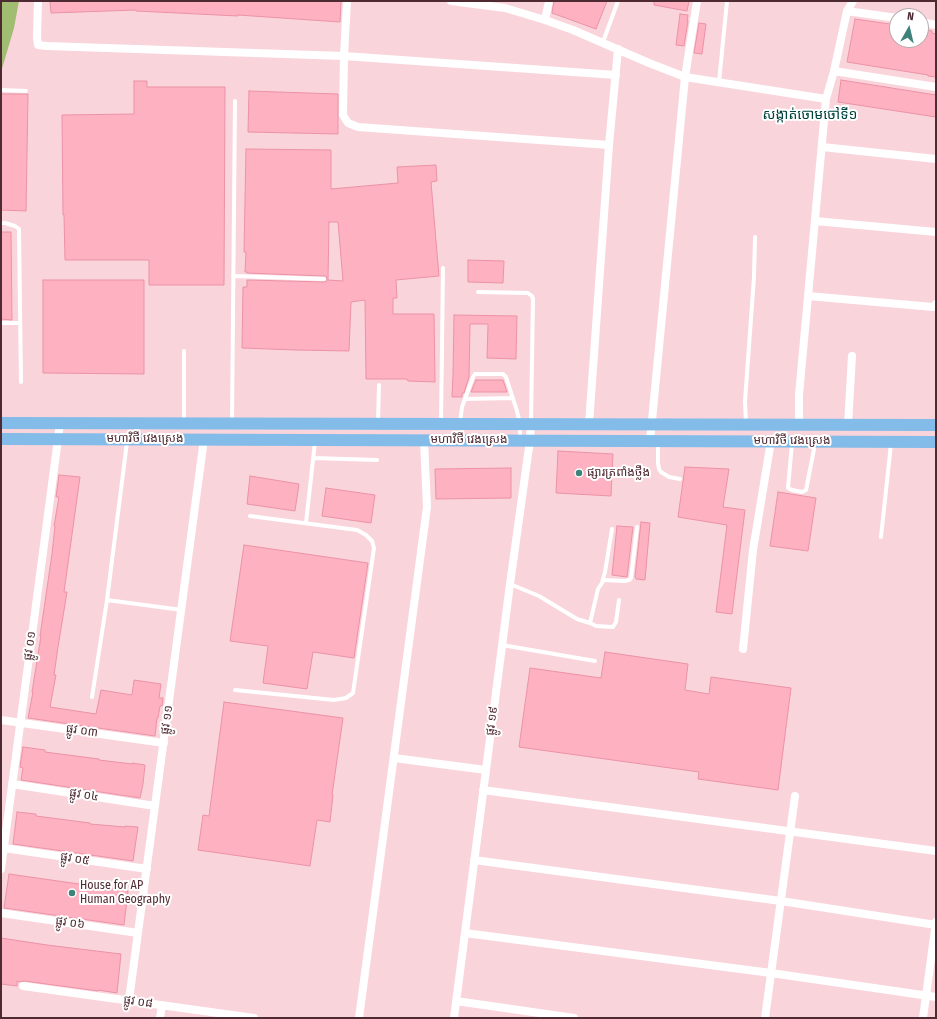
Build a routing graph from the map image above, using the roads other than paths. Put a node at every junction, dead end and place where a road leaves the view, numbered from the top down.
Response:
1 (38, 1) edge
2 (347, 1) edge
3 (451, 1) edge
4 (549, 1) edge
5 (618, 1) edge
6 (697, 1) edge
7 (727, 1) edge
8 (853, 1) edge
9 (848, 11) junction
10 (889, 17) edge
11 (545, 20) junction
12 (603, 42) junction
13 (618, 49) junction
14 (344, 56) junction
15 (834, 71) junction
16 (616, 76) junction
17 (685, 77) junction
18 (719, 82) junction
19 (936, 87) edge
20 (1, 90) edge
21 (26, 91) dead end
22 (826, 99) junction
23 (235, 101) dead end
24 (609, 145) junction
25 (822, 147) junction
26 (936, 159) edge
27 (815, 222) junction
28 (1, 223) edge
29 (936, 232) edge
30 (755, 237) dead end
31 (443, 268) dead end
32 (234, 276) junction
33 (324, 279) dead end
34 (478, 292) dead end
35 (808, 296) junction
36 (936, 304) edge
37 (1, 323) edge
38 (20, 323) junction
39 (184, 352) dead end
40 (852, 356) dead end
41 (21, 382) dead end
42 (379, 385) dead end
43 (513, 398) junction
44 (465, 399) junction
45 (1, 423) edge
46 (60, 423) junction
47 (184, 423) junction
48 (232, 423) junction
49 (378, 424) junction
50 (441, 424) junction
51 (459, 424) junction
52 (525, 424) junction
53 (589, 424) junction
54 (652, 424) junction
55 (746, 424) junction
56 (800, 425) junction
57 (848, 425) junction
58 (936, 425) edge
59 (1, 439) edge
60 (58, 439) junction
61 (128, 439) junction
62 (204, 439) junction
63 (315, 440) junction
64 (424, 440) junction
65 (525, 440) junction
66 (654, 441) junction
67 (771, 441) junction
68 (793, 441) junction
69 (815, 441) junction
70 (892, 442) junction
71 (936, 442) edge
72 (313, 458) junction
73 (378, 460) dead end
74 (680, 479) dead end
75 (250, 516) dead end
76 (306, 523) junction
77 (637, 527) dead end
78 (612, 530) dead end
79 (881, 537) dead end
80 (603, 580) junction
81 (510, 584) junction
82 (107, 600) junction
83 (619, 600) dead end
84 (182, 610) junction
85 (590, 623) junction
86 (502, 644) junction
87 (743, 649) dead end
88 (595, 661) dead end
89 (234, 690) dead end
90 (92, 697) dead end
91 (1, 720) edge
92 (20, 723) junction
93 (164, 743) junction
94 (394, 758) junction
95 (486, 770) junction
96 (12, 784) junction
97 (483, 790) junction
98 (795, 796) dead end
99 (155, 806) junction
100 (790, 831) junction
101 (4, 848) junction
102 (936, 851) edge
103 (474, 860) junction
104 (1, 868) edge
105 (147, 869) junction
106 (781, 901) junction
107 (1, 913) edge
108 (936, 924) edge
109 (138, 933) junction
110 (465, 933) junction
111 (772, 974) junction
112 (23, 986) dead end
113 (926, 996) junction
114 (936, 997) edge
115 (129, 1000) junction
116 (456, 1001) junction
117 (162, 1005) junction
118 (160, 1018) edge
119 (254, 1018) edge
120 (359, 1018) edge
121 (454, 1018) edge
122 (574, 1018) edge
123 (766, 1018) edge
124 (923, 1018) edge

1 - 14 street
2 - 14 street
3 - 11 street
4 - 11 street
5 - 12 lane
6 - 17 street
7 - 18 lane
8 - 9 street
9 - 10 street
9 - 15 street
11 - 12 street
12 - 13 street
13 - 16 street
13 - 17 street
14 - 16 street
14 - 24 street
15 - 19 street
15 - 22 street
16 - 24 street
17 - 18 street
17 - 54 street
18 - 22 street
20 - 21 lane
22 - 25 street
23 - 32 lane
24 - 53 street
25 - 26 street
25 - 27 street
27 - 29 street
27 - 35 street
28 - 38 lane
30 - 55 lane
31 - 50 lane
32 - 33 lane
32 - 48 lane
34 - 52 lane
35 - 36 street
35 - 56 street
37 - 38 lane
38 - 41 lane
39 - 47 lane
40 - 57 street
42 - 49 lane
43 - 44 lane
43 - 44 lane
43 - 52 lane
44 - 51 lane
45 - 46 main road, មហាវិថី វេងស្រេង
46 - 47 main road, មហាវិថី វេងស្រេង
46 - 60 street, ផ្លូវ ០១
47 - 48 main road, មហាវិថី វេងស្រេង
48 - 49 main road, មហាវិថី វេងស្រេង
49 - 50 main road, មហាវិថី វេងស្រេង
50 - 51 main road, មហាវិថី វេងស្រេង
51 - 52 main road, មហាវិថី វេងស្រេង
52 - 53 main road, មហាវិថី វេងស្រេង
52 - 65 street, ផ្លូវ ១៩
53 - 54 main road, មហាវិថី វេងស្រេង
54 - 55 main road, មហាវិថី វេងស្រេង
54 - 66 street
55 - 56 main road, មហាវិថី វេងស្រេង
56 - 57 main road, មហាវិថី វេងស្រេង
57 - 58 main road, មហាវិថី វេងស្រេង
59 - 60 main road, មហាវិថី វេងស្រេង
60 - 61 main road, មហាវិថី វេងស្រេង
60 - 92 street, ផ្លូវ ០១
61 - 62 main road, មហាវិថី វេងស្រេង
61 - 82 lane
62 - 63 main road, មហាវិថី វេងស្រេង
62 - 84 street, ផ្លូវ ១១
63 - 64 main road, មហាវិថី វេងស្រេង
63 - 72 lane
64 - 65 main road, មហាវិថី វេងស្រេង
64 - 94 street
65 - 66 main road, មហាវិថី វេងស្រេង
65 - 81 street, ផ្លូវ ១៩
66 - 67 main road, មហាវិថី វេងស្រេង
66 - 74 lane
67 - 68 main road, មហាវិថី វេងស្រេង
67 - 87 street
68 - 69 main road, មហាវិថី វេងស្រេង
68 - 69 lane
69 - 70 main road, មហាវិថី វេងស្រេង
70 - 71 main road, មហាវិថី វេងស្រេង
70 - 79 lane
72 - 73 lane
72 - 76 lane
75 - 76 lane
76 - 89 lane
77 - 80 lane
78 - 80 lane
80 - 85 lane
81 - 85 lane
81 - 86 street, ផ្លូវ ១៩
82 - 84 lane
82 - 90 lane
83 - 85 lane
84 - 93 street, ផ្លូវ ១១
86 - 88 lane
86 - 95 street, ផ្លូវ ១៩
91 - 92 street, ផ្លូវ ០៣
92 - 93 street, ផ្លូវ ០៣
92 - 96 street, ផ្លូវ ០១
93 - 99 street, ផ្លូវ ១១
94 - 95 street
94 - 120 street
95 - 97 street, ផ្លូវ ១៩
96 - 99 street, ផ្លូវ ០៤
96 - 101 street, ផ្លូវ ០១
97 - 100 street
97 - 103 street, ផ្លូវ ១៩
98 - 100 street
99 - 105 street, ផ្លូវ ១១
100 - 102 street
100 - 106 street
101 - 104 street, ផ្លូវ ០១
101 - 105 street, ផ្លូវ ០៥
103 - 106 street
103 - 110 street, ផ្លូវ ១៩
105 - 109 street, ផ្លូវ ១១
106 - 108 street
106 - 111 street
107 - 109 street, ផ្លូវ ០៦
108 - 113 street
109 - 115 street, ផ្លូវ ១១
110 - 111 street
110 - 116 street, ផ្លូវ ១៩
111 - 113 street
111 - 123 street
112 - 115 street, ផ្លូវ ០៨
113 - 114 street
113 - 124 street
115 - 117 street, ផ្លូវ ០៨
116 - 121 street, ផ្លូវ ១៩
116 - 122 street
117 - 118 street
117 - 119 street, ផ្លូវ ០៨

